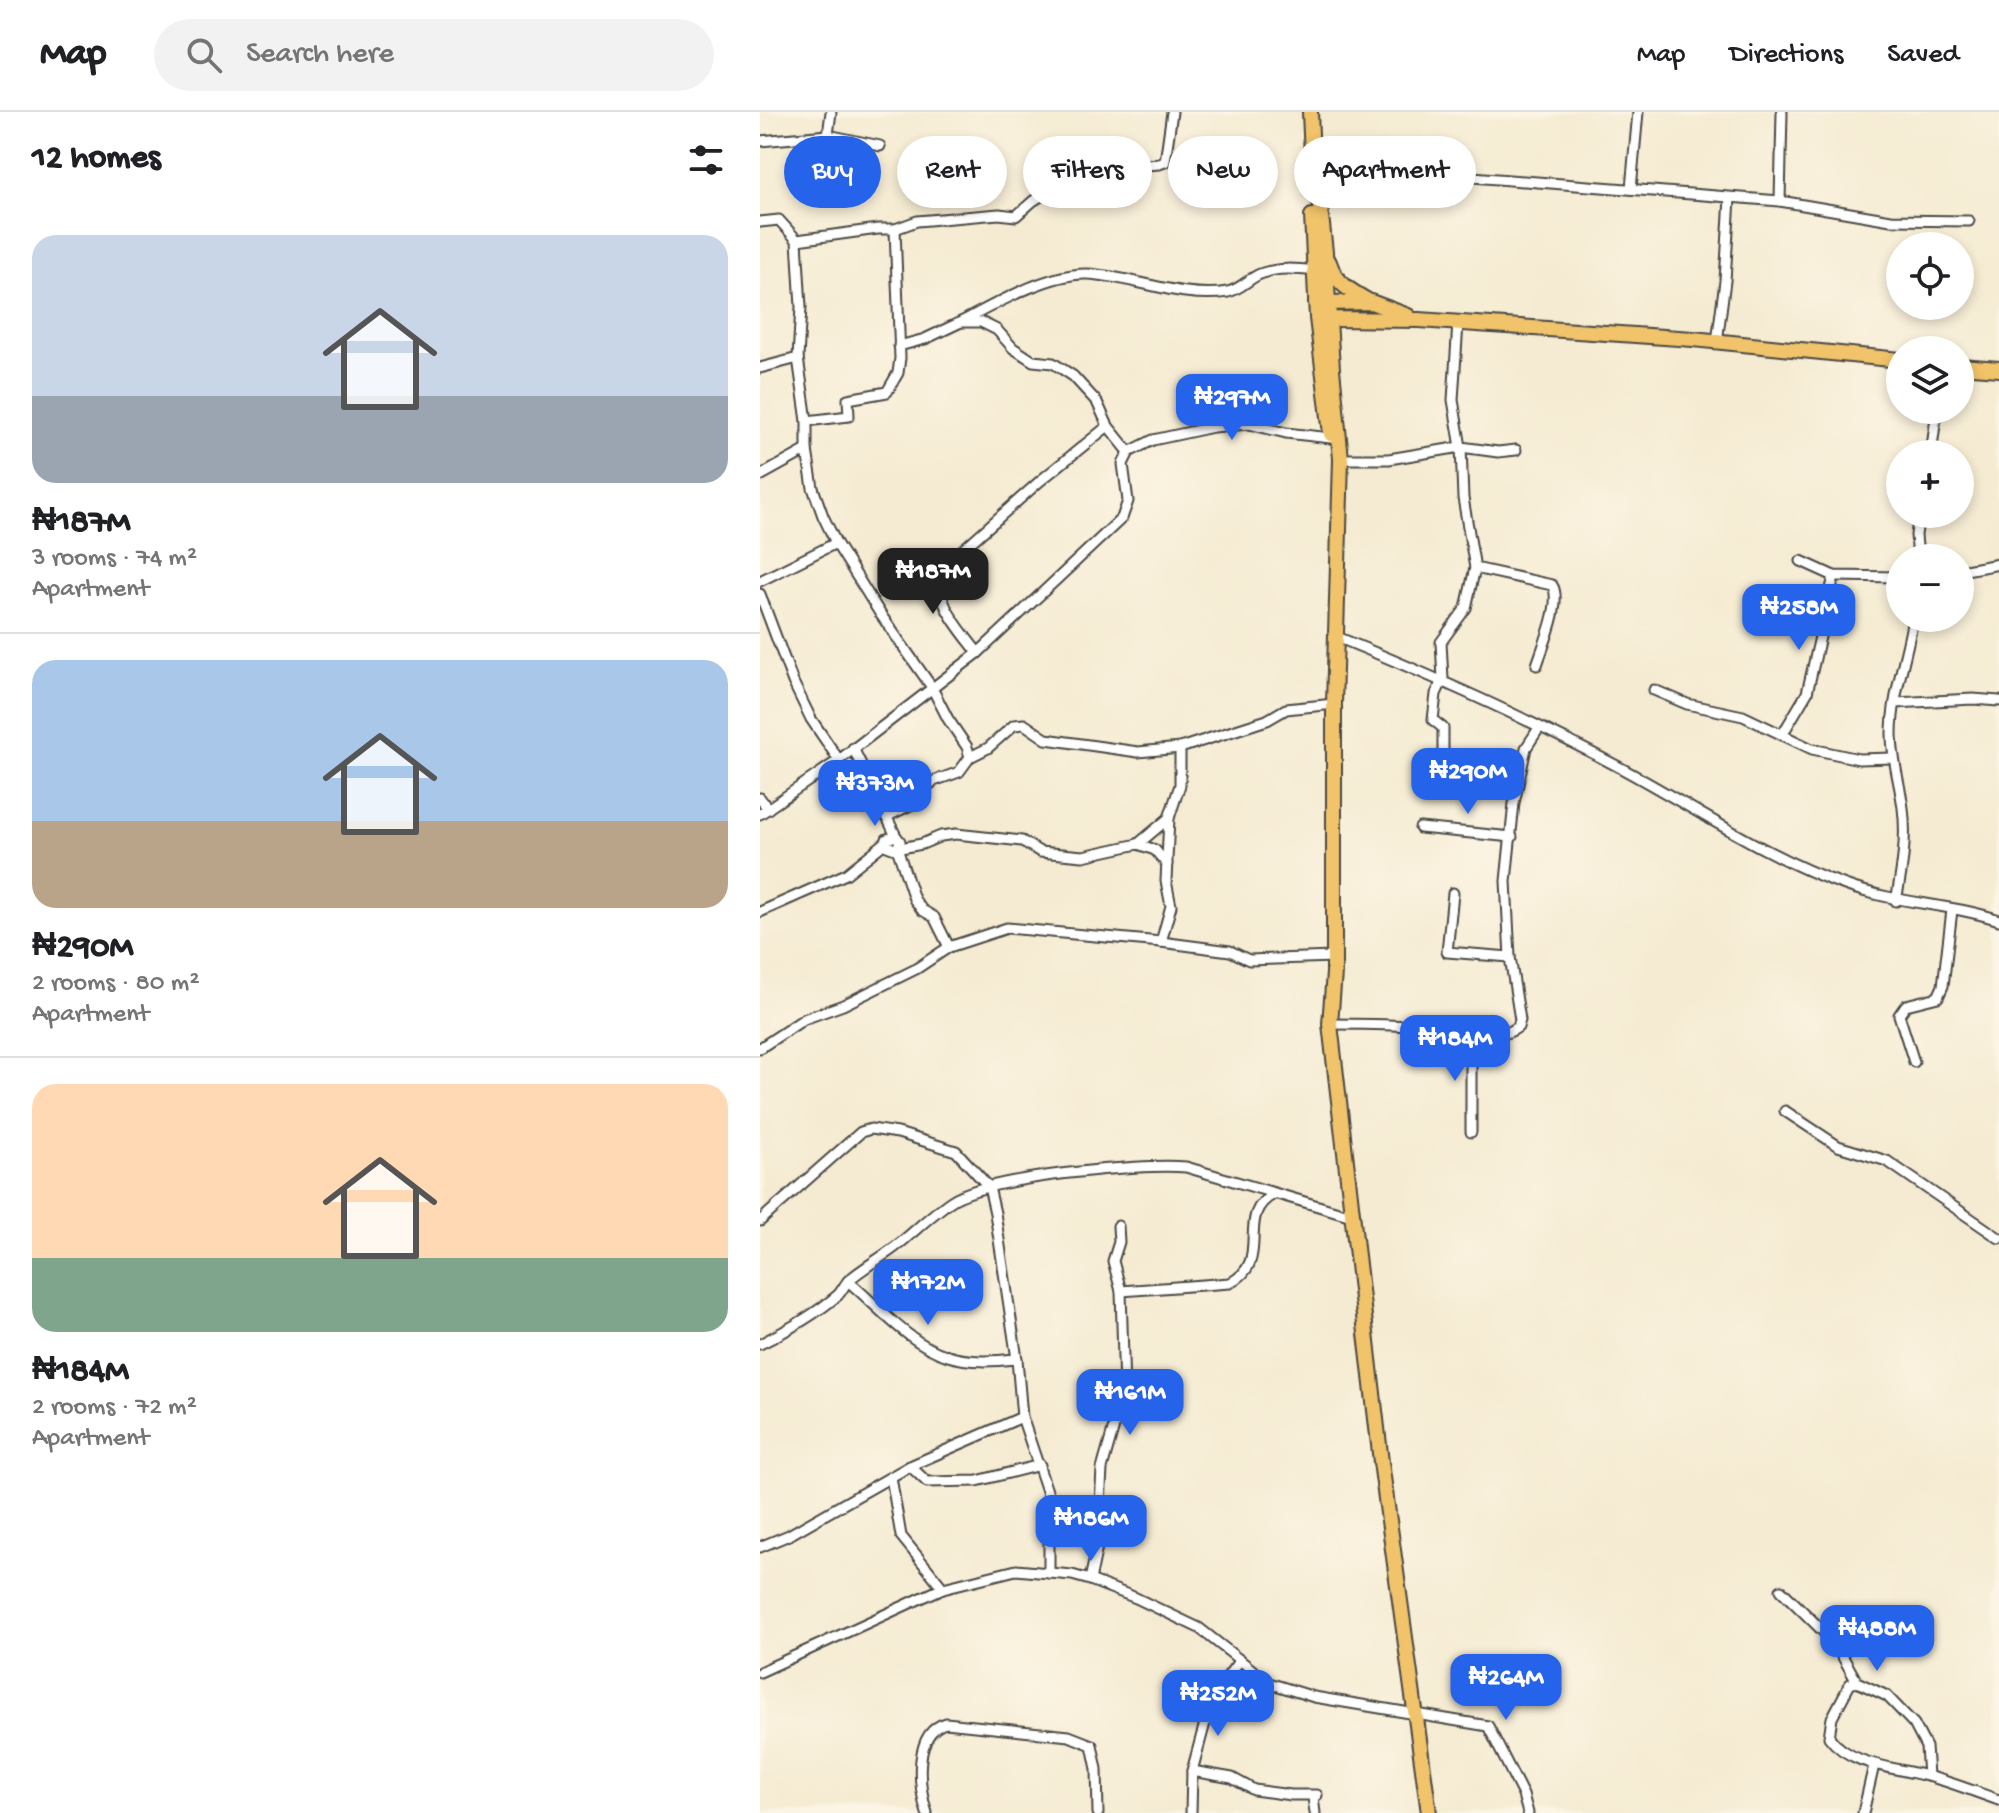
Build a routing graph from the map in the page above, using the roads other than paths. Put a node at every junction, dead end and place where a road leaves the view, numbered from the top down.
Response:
1 (831, 112) edge
2 (1172, 112) edge
3 (1310, 112) edge
4 (1638, 112) edge
5 (1782, 112) edge
6 (828, 135) junction
7 (833, 136) edge
8 (1312, 136) edge
9 (760, 141) edge
10 (1476, 177) edge
11 (1631, 189) junction
12 (1730, 198) junction
13 (1780, 201) junction
14 (1312, 208) edge
15 (1320, 208) edge
16 (1969, 221) dead end
17 (760, 222) edge
18 (895, 229) junction
19 (797, 240) junction
20 (1325, 252) junction
21 (1315, 271) junction
22 (1371, 302) junction
23 (1323, 310) junction
24 (1354, 320) junction
25 (1419, 320) junction
26 (961, 322) junction
27 (1458, 323) junction
28 (1717, 342) junction
29 (899, 346) junction
30 (798, 358) junction
31 (1886, 359) edge
32 (1974, 367) edge
33 (760, 368) edge
34 (1332, 369) junction
35 (1999, 369) edge
36 (807, 421) junction
37 (1108, 426) junction
38 (1331, 438) junction
39 (1461, 447) junction
40 (807, 450) junction
41 (1516, 450) dead end
42 (1129, 452) junction
43 (1341, 459) junction
44 (760, 476) edge
45 (1339, 499) junction
46 (836, 543) junction
47 (1801, 561) dead end
48 (1999, 564) edge
49 (1475, 568) junction
50 (1974, 568) edge
51 (1834, 576) junction
52 (1886, 577) edge
53 (760, 581) edge
54 (760, 594) edge
55 (1910, 632) edge
56 (1337, 637) junction
57 (978, 653) junction
58 (1537, 665) dead end
59 (1443, 679) junction
60 (931, 686) junction
61 (1654, 690) dead end
62 (1999, 701) edge
63 (1895, 703) junction
64 (1334, 704) junction
65 (1539, 728) junction
66 (1782, 735) junction
67 (853, 748) junction
68 (1180, 748) junction
69 (1443, 753) dead end
70 (970, 757) junction
71 (1893, 758) junction
72 (839, 760) junction
73 (760, 798) edge
74 (764, 812) edge
75 (1169, 818) junction
76 (1420, 828) dead end
77 (1512, 837) junction
78 (893, 840) junction
79 (1138, 844) junction
80 (1167, 864) junction
81 (1453, 893) dead end
82 (1896, 901) junction
83 (1952, 910) junction
84 (760, 912) edge
85 (1999, 920) edge
86 (1161, 942) junction
87 (949, 947) junction
88 (1334, 957) junction
89 (1510, 957) junction
90 (1330, 1024) junction
91 (1471, 1035) junction
92 (760, 1048) edge
93 (1914, 1062) dead end
94 (1785, 1111) dead end
95 (1471, 1132) dead end
96 (989, 1187) junction
97 (1274, 1194) junction
98 (1352, 1216) junction
99 (760, 1221) edge
100 (1118, 1226) dead end
101 (1999, 1238) edge
102 (848, 1281) junction
103 (1121, 1291) junction
104 (760, 1344) edge
105 (1017, 1359) junction
106 (1022, 1417) junction
107 (1040, 1465) junction
108 (910, 1466) junction
109 (891, 1477) junction
110 (760, 1547) edge
111 (1049, 1573) junction
112 (1090, 1580) junction
113 (943, 1588) junction
114 (1781, 1590) dead end
115 (1240, 1660) junction
116 (760, 1672) edge
117 (1857, 1682) junction
118 (1415, 1715) junction
119 (1874, 1765) junction
120 (1192, 1771) junction
121 (1928, 1776) junction
122 (1999, 1800) edge
123 (927, 1813) edge
124 (1098, 1813) edge
125 (1191, 1813) edge
126 (1315, 1813) edge
127 (1429, 1813) edge
128 (1528, 1813) edge
129 (1863, 1813) edge

1 - 6 street
2 - 18 street
3 - 8 main road
4 - 11 street
5 - 13 street
6 - 7 street
6 - 9 street
10 - 11 street
11 - 12 street
12 - 13 street
12 - 28 street
13 - 16 street
14 - 21 main road
15 - 20 main road
17 - 19 street
18 - 19 street
18 - 29 street
19 - 30 street
20 - 22 main road
20 - 23 main road
21 - 23 main road
21 - 26 street
22 - 23 main road
22 - 25 main road
23 - 24 main road
23 - 34 main road
23 - 38 main road
24 - 25 main road
24 - 34 main road
25 - 27 main road
26 - 29 street
26 - 37 street
27 - 28 main road
27 - 39 street
28 - 31 main road
29 - 36 street
30 - 33 street
30 - 36 street
32 - 35 main road
34 - 43 main road
36 - 40 street
37 - 42 street
37 - 57 street
38 - 42 street
38 - 45 main road
39 - 41 street
39 - 43 street
39 - 49 street
40 - 44 street
40 - 46 street
42 - 57 street
43 - 45 main road
45 - 56 main road
46 - 53 street
46 - 60 street
47 - 51 street
48 - 50 street
49 - 58 street
49 - 59 street
51 - 52 street
51 - 66 street
54 - 72 street
55 - 63 street
56 - 59 street
56 - 64 main road
57 - 60 street
59 - 65 street
59 - 69 street
60 - 67 street
60 - 70 street
61 - 66 street
62 - 63 street
63 - 71 street
64 - 68 street
64 - 88 main road
65 - 77 street
65 - 82 street
66 - 71 street
67 - 72 street
67 - 78 street
68 - 70 street
68 - 75 street
70 - 78 street
71 - 82 street
72 - 74 street
73 - 74 street
75 - 79 street
75 - 80 street
76 - 77 street
77 - 89 street
78 - 79 street
78 - 84 street
78 - 87 street
79 - 80 street
80 - 86 street
81 - 89 street
82 - 83 street
83 - 85 street
83 - 93 street
86 - 87 street
86 - 88 street
87 - 92 street
88 - 90 main road
89 - 91 street
90 - 91 street
90 - 98 main road
91 - 95 street
94 - 101 street
96 - 97 street
96 - 99 street
96 - 102 street
96 - 105 street
97 - 98 street
97 - 103 street
98 - 118 main road
100 - 103 street
102 - 104 street
102 - 105 street
103 - 112 street
105 - 106 street
106 - 107 street
106 - 108 street
107 - 108 street
107 - 111 street
108 - 109 street
109 - 110 street
109 - 113 street
111 - 112 street
111 - 113 street
112 - 115 street
113 - 116 street
114 - 117 street
115 - 118 street
115 - 120 street
117 - 119 street
117 - 121 street
118 - 127 main road
118 - 128 street
119 - 121 street
119 - 129 street
120 - 125 street
120 - 126 street
121 - 122 street
123 - 124 street

